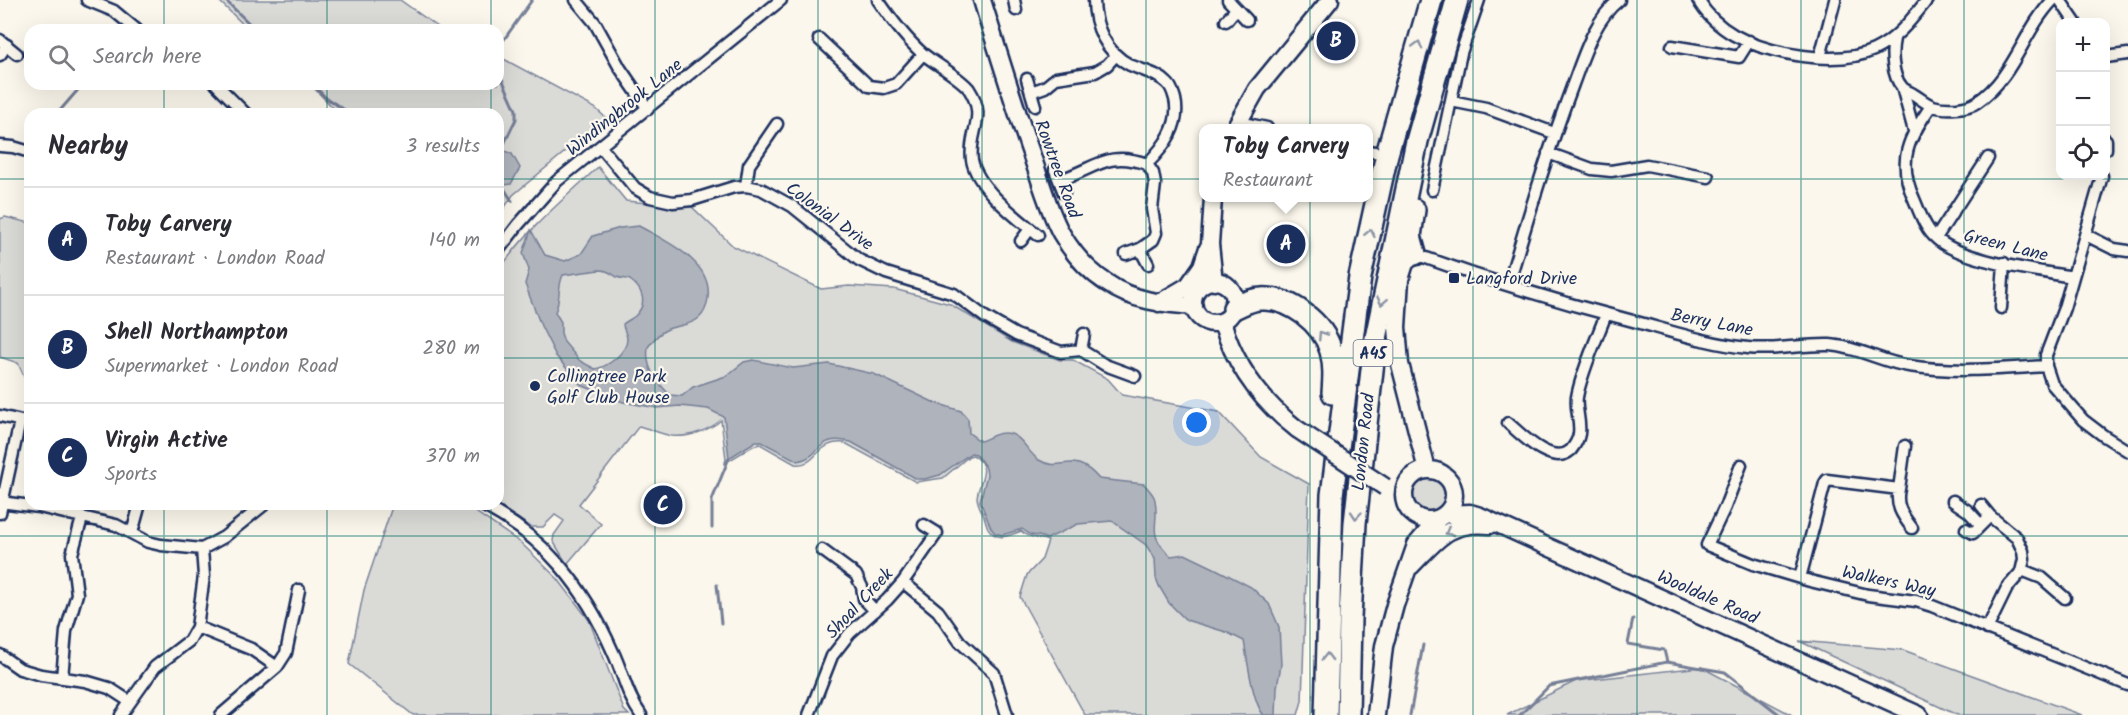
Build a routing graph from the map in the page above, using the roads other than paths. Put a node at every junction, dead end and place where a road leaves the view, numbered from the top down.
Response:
1 (87, 0) edge
2 (576, 0) edge
3 (782, 0) edge
4 (878, 0) edge
5 (982, 0) edge
6 (1094, 0) edge
7 (1228, 0) edge
8 (1330, 0) edge
9 (1431, 0) edge
10 (1457, 0) edge
11 (1466, 0) edge
12 (1479, 0) edge
13 (1619, 0) edge
14 (1698, 0) edge
15 (1835, 0) edge
16 (1927, 0) edge
17 (2053, 0) edge
18 (2060, 0) edge
19 (1236, 9) junction
20 (2072, 18) edge
21 (1247, 20) dead end
22 (1226, 21) dead end
23 (130, 24) edge
24 (819, 39) dead end
25 (1894, 39) junction
26 (1749, 41) junction
27 (3, 42) edge
28 (1672, 46) dead end
29 (17, 54) dead end
30 (923, 54) junction
31 (2128, 54) edge
32 (0, 55) edge
33 (1116, 55) junction
34 (2110, 56) edge
35 (1820, 57) junction
36 (1027, 79) dead end
37 (1902, 87) junction
38 (222, 90) edge
39 (1031, 92) junction
40 (1451, 100) junction
41 (1035, 106) dead end
42 (1931, 106) junction
43 (240, 108) edge
44 (648, 109) junction
45 (777, 124) dead end
46 (1237, 124) edge
47 (1914, 131) junction
48 (1554, 133) junction
49 (0, 146) edge
50 (601, 147) junction
51 (24, 150) edge
52 (1378, 153) edge
53 (1548, 153) junction
54 (1988, 158) dead end
55 (1147, 164) junction
56 (1708, 177) dead end
57 (2101, 180) edge
58 (746, 186) junction
59 (1373, 187) edge
60 (1432, 190) dead end
61 (1064, 193) dead end
62 (1213, 202) edge
63 (1371, 202) edge
64 (2086, 235) junction
65 (1936, 238) junction
66 (1021, 241) dead end
67 (504, 243) edge
68 (1210, 244) junction
69 (1140, 249) junction
70 (2128, 251) edge
71 (1126, 254) dead end
72 (1415, 254) junction
73 (2004, 263) junction
74 (1148, 264) dead end
75 (2073, 278) junction
76 (1214, 282) junction
77 (1508, 285) junction
78 (1159, 303) junction
79 (1194, 306) junction
80 (2001, 308) dead end
81 (1606, 314) junction
82 (1228, 315) junction
83 (1084, 334) dead end
84 (1082, 350) junction
85 (2046, 366) junction
86 (1136, 376) dead end
87 (0, 416) edge
88 (24, 422) edge
89 (1508, 423) dead end
90 (24, 426) edge
91 (1905, 446) dead end
92 (2128, 451) edge
93 (1741, 465) dead end
94 (1426, 470) junction
95 (1453, 488) junction
96 (1899, 489) junction
97 (1332, 495) junction
98 (1405, 500) junction
99 (1953, 501) dead end
100 (1980, 505) dead end
101 (1, 506) edge
102 (24, 507) edge
103 (51, 510) edge
104 (138, 510) edge
105 (258, 510) edge
106 (490, 510) edge
107 (1480, 516) junction
108 (1990, 516) junction
109 (1442, 517) junction
110 (82, 518) junction
111 (924, 525) dead end
112 (1981, 525) junction
113 (1503, 527) junction
114 (1912, 528) dead end
115 (1966, 530) dead end
116 (132, 532) junction
117 (1416, 545) junction
118 (202, 549) junction
119 (822, 550) dead end
120 (1408, 569) junction
121 (2022, 570) junction
122 (1800, 578) junction
123 (903, 582) junction
124 (299, 590) dead end
125 (2065, 598) dead end
126 (874, 611) junction
127 (197, 627) junction
128 (1987, 629) junction
129 (0, 655) edge
130 (278, 667) junction
131 (62, 678) junction
132 (2128, 686) edge
133 (129, 701) junction
134 (121, 715) edge
135 (221, 715) edge
136 (641, 715) edge
137 (809, 715) edge
138 (1007, 715) edge
139 (1326, 715) edge
140 (1348, 715) edge
141 (1376, 715) edge
142 (1919, 715) edge

1 - 23 street
2 - 44 street
3 - 44 street, Windingbrook Lane
4 - 30 street
5 - 78 street, Rowtree Road
6 - 33 street
7 - 19 street
8 - 46 street
52 -> 9 highway, London Road / A45
10 -> 140 highway, London Road / A45
11 - 72 highway
12 - 40 street
13 - 48 street
14 - 26 street
15 - 35 street
16 - 25 street
17 - 42 street
18 - 20 street
19 - 21 street
19 - 22 street
24 - 30 street
25 - 35 street
25 - 37 street
26 - 28 street
26 - 35 street
27 - 29 street
27 - 32 street
30 - 66 street
31 - 34 street
33 - 39 street
33 - 55 street
36 - 39 street
37 - 42 street
37 - 47 street
38 - 43 street
39 - 41 street
40 - 48 street
40 - 60 street
42 - 47 street, Green Lane
44 - 50 street, Windingbrook Lane
45 - 58 street
47 - 65 street, Green Lane
48 - 53 street
49 - 51 street
50 - 58 street, Colonial Drive
50 - 67 street, Windingbrook Lane
59 -> 52 highway, London Road / A45
53 - 56 street
53 - 77 street
54 - 65 street
55 - 61 street
55 - 69 street
57 - 64 street
58 - 84 street, Colonial Drive
62 - 68 street
97 -> 63 highway, London Road / A45
64 - 70 street
64 - 75 street
65 - 73 street, Green Lane
68 - 76 street
68 - 78 street
69 - 71 street
69 - 74 street
72 - 77 street, Berry Lane
72 - 94 street
73 - 75 street, Green Lane
73 - 80 street
75 - 85 street
76 - 79 street
76 - 82 street
77 - 81 street, Berry Lane
78 - 79 street, Rowtree Road
79 - 82 street
81 - 85 street, Berry Lane
81 - 89 street
97 -> 82 highway
82 - 98 street, bridge
83 - 84 street
84 - 86 street, Colonial Drive
85 - 92 street
87 - 88 street
90 - 101 street
91 - 96 street
93 - 122 street, Walkers Way
94 - 95 street
94 - 98 street
95 - 107 street, Wooldale Road
95 - 109 street
96 - 114 street
96 - 122 street
139 -> 97 highway, London Road / A45
98 - 109 street
98 - 117 street
99 - 112 street
100 - 108 street
101 - 102 street
103 - 110 street
104 - 116 street
105 - 118 street
106 - 136 street
107 - 109 street, Wooldale Road
107 - 113 street, Wooldale Road
108 - 112 street
108 - 121 street
109 - 117 street
110 - 116 street
110 - 131 street
111 - 123 street, Shoal Creek
112 - 115 street
113 -> 120 street
113 - 142 street, Wooldale Road
116 - 118 street
117 - 120 street
118 - 127 street
119 - 126 street
120 - 141 street
121 - 125 street
121 - 128 street
122 - 128 street, Walkers Way
123 - 126 street, Shoal Creek
123 - 138 street
124 - 130 street
126 - 137 street, Shoal Creek
127 - 130 street
127 - 133 street
128 - 132 street, Walkers Way
129 - 131 street
130 - 135 street
131 - 133 street
133 - 134 street

